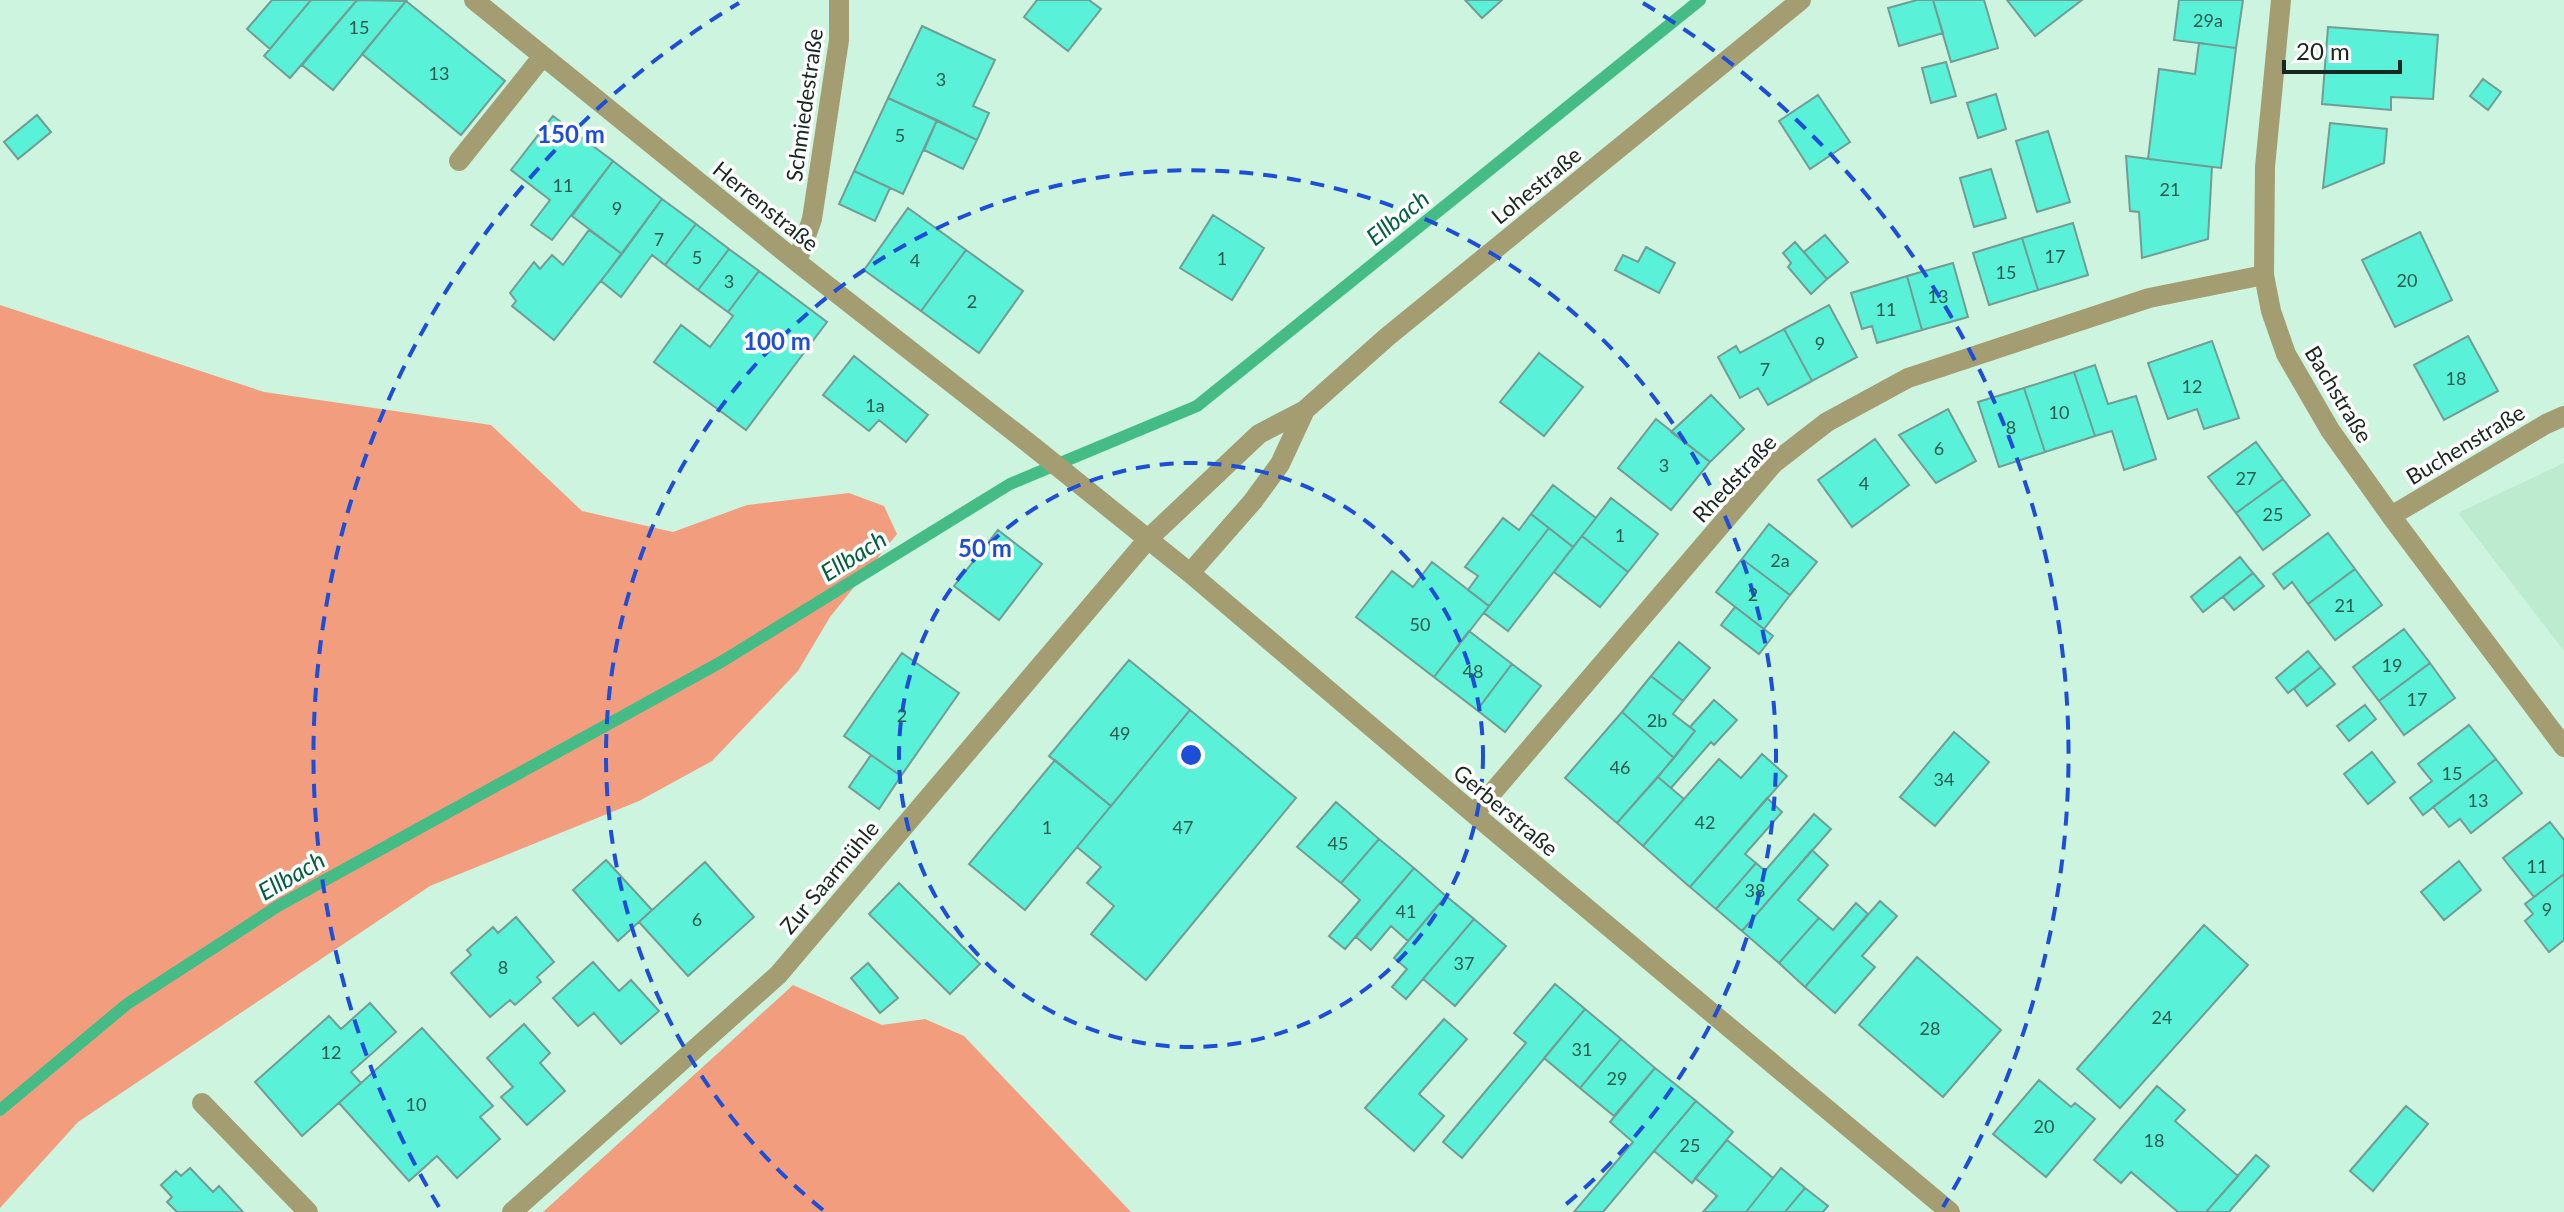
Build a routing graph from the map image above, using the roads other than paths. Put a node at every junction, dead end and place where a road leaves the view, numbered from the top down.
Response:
1 (839, 0) edge
2 (1801, 0) edge
3 (2281, 0) edge
4 (479, 1) edge
5 (543, 56) junction
6 (459, 161) dead end
7 (797, 262) junction
8 (2264, 275) junction
9 (1305, 410) junction
10 (2564, 416) edge
11 (1031, 445) joint
12 (2391, 516) junction
13 (1148, 539) junction
14 (1190, 573) junction
15 (2564, 747) edge
16 (1474, 814) junction
17 (202, 1103) dead end
18 (308, 1212) edge
19 (512, 1212) edge
20 (1950, 1212) edge

1 - 7 street, Schmiedestraße
2 - 9 street, Lohestraße
3 - 8 street, Bachstraße
4 - 5 street, Herrenstraße
5 - 6 street
5 - 7 street, Herrenstraße
7 - 11 street, Herrenstraße
8 - 12 street, Bachstraße
8 - 16 street, Rhedstraße
9 - 13 street, Lohestraße
9 - 14 street, Lohestraße
10 - 12 street, Buchenstraße
11 - 13 street, Gerberstraße
12 - 15 street, Bachstraße
13 - 14 street, Gerberstraße
13 - 19 street, Zur Saarmühle
14 - 16 street, Gerberstraße
16 - 20 street, Gerberstraße
17 - 18 street

